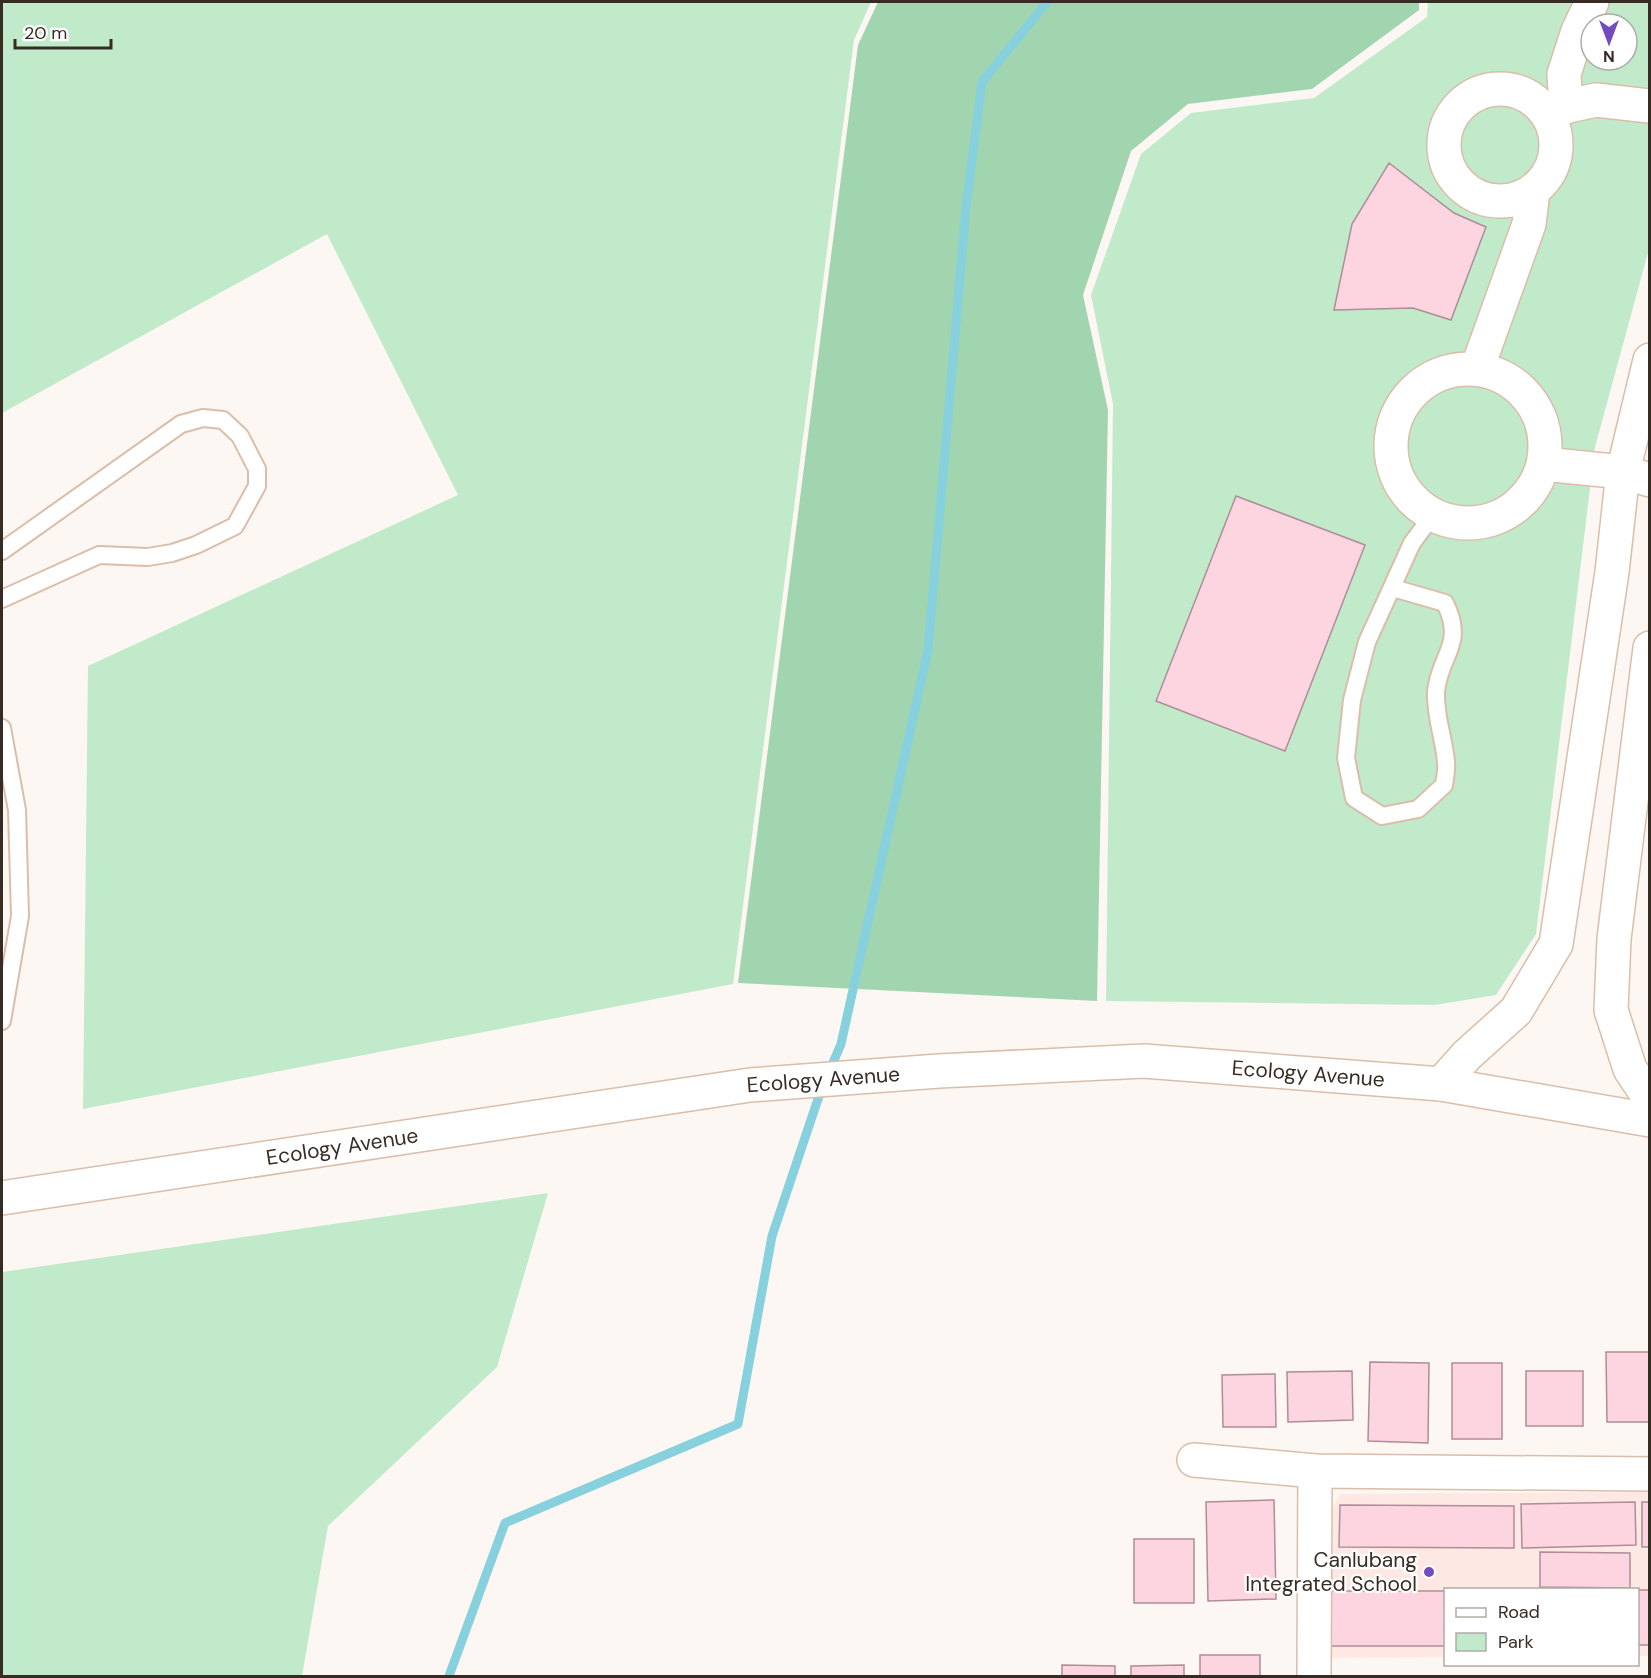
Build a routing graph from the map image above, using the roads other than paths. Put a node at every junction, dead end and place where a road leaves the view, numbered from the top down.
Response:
1 (1592, 2) edge
2 (1650, 106) edge
3 (1555, 109) junction
4 (1533, 191) junction
5 (1650, 360) edge
6 (1477, 369) junction
7 (1544, 464) junction
8 (1636, 476) edge
9 (1433, 515) junction
10 (2, 551) edge
11 (1393, 588) junction
12 (2, 599) edge
13 (1650, 648) edge
14 (1593, 694) junction
15 (1641, 702) junction
16 (2, 728) edge
17 (1572, 846) junction
18 (1624, 846) junction
19 (2, 1021) edge
20 (1441, 1084) junction
21 (1650, 1099) edge
22 (1650, 1120) edge
23 (2, 1198) edge
24 (1194, 1460) dead end
25 (1315, 1471) junction
26 (1650, 1474) edge
27 (1314, 1677) edge

1 - 3 street
2 - 3 street
3 - 4 street
3 - 4 street
4 - 6 street
5 - 8 street
6 - 7 street
6 - 9 street
7 - 8 street
7 - 9 street
8 - 14 street
9 - 11 lane
10 - 12 lane
11 - 11 lane
13 - 15 street
14 - 15 street
14 - 17 street
15 - 18 street
16 - 19 lane
17 - 18 street
17 - 20 street
18 - 21 street
20 - 22 street, Ecology Avenue
20 - 23 street, Ecology Avenue
24 - 25 street
25 - 26 street
25 - 27 street

